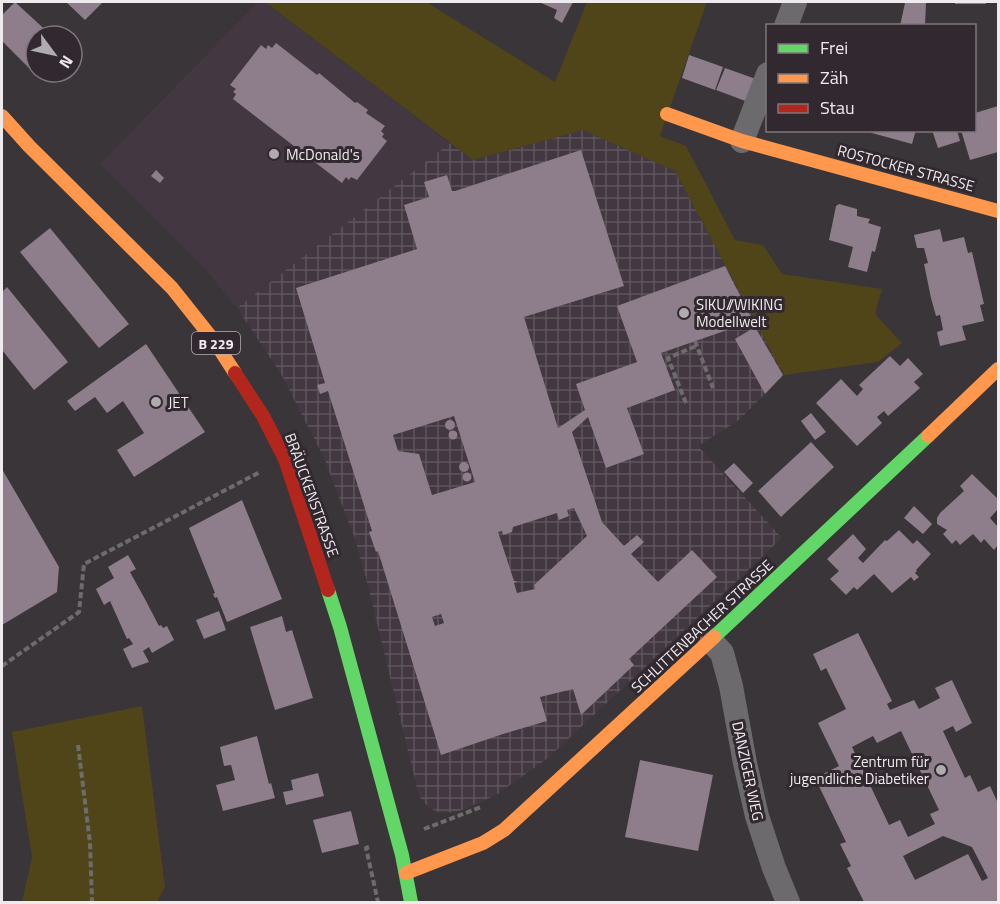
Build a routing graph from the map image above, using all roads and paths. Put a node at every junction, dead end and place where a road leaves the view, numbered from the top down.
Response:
1 (795, 2) edge
2 (787, 24) edge
3 (766, 79) edge
4 (667, 114) dead end
5 (2, 116) edge
6 (742, 141) junction
7 (999, 211) edge
8 (999, 369) edge
9 (713, 388) dead end
10 (686, 403) dead end
11 (285, 459) junction
12 (710, 640) junction
13 (2, 666) edge
14 (78, 745) dead end
15 (406, 873) junction
16 (92, 903) edge
17 (411, 903) edge
18 (788, 903) edge

1 - 2 street
3 - 6 street
4 - 6 street, ROSTOCKER STRASSE
5 - 11 street, BRÄUCKENSTRASSE / B 229
6 - 7 street, ROSTOCKER STRASSE
8 - 12 street, SCHLITTENBACHER STRASSE
9 - 10 path
11 - 13 path
11 - 15 street, BRÄUCKENSTRASSE / B 229
12 - 15 street, SCHLITTENBACHER STRASSE
12 - 18 street, DANZIGER WEG
14 - 16 path
15 - 17 street, BRÄUCKENSTRASSE / B 229

